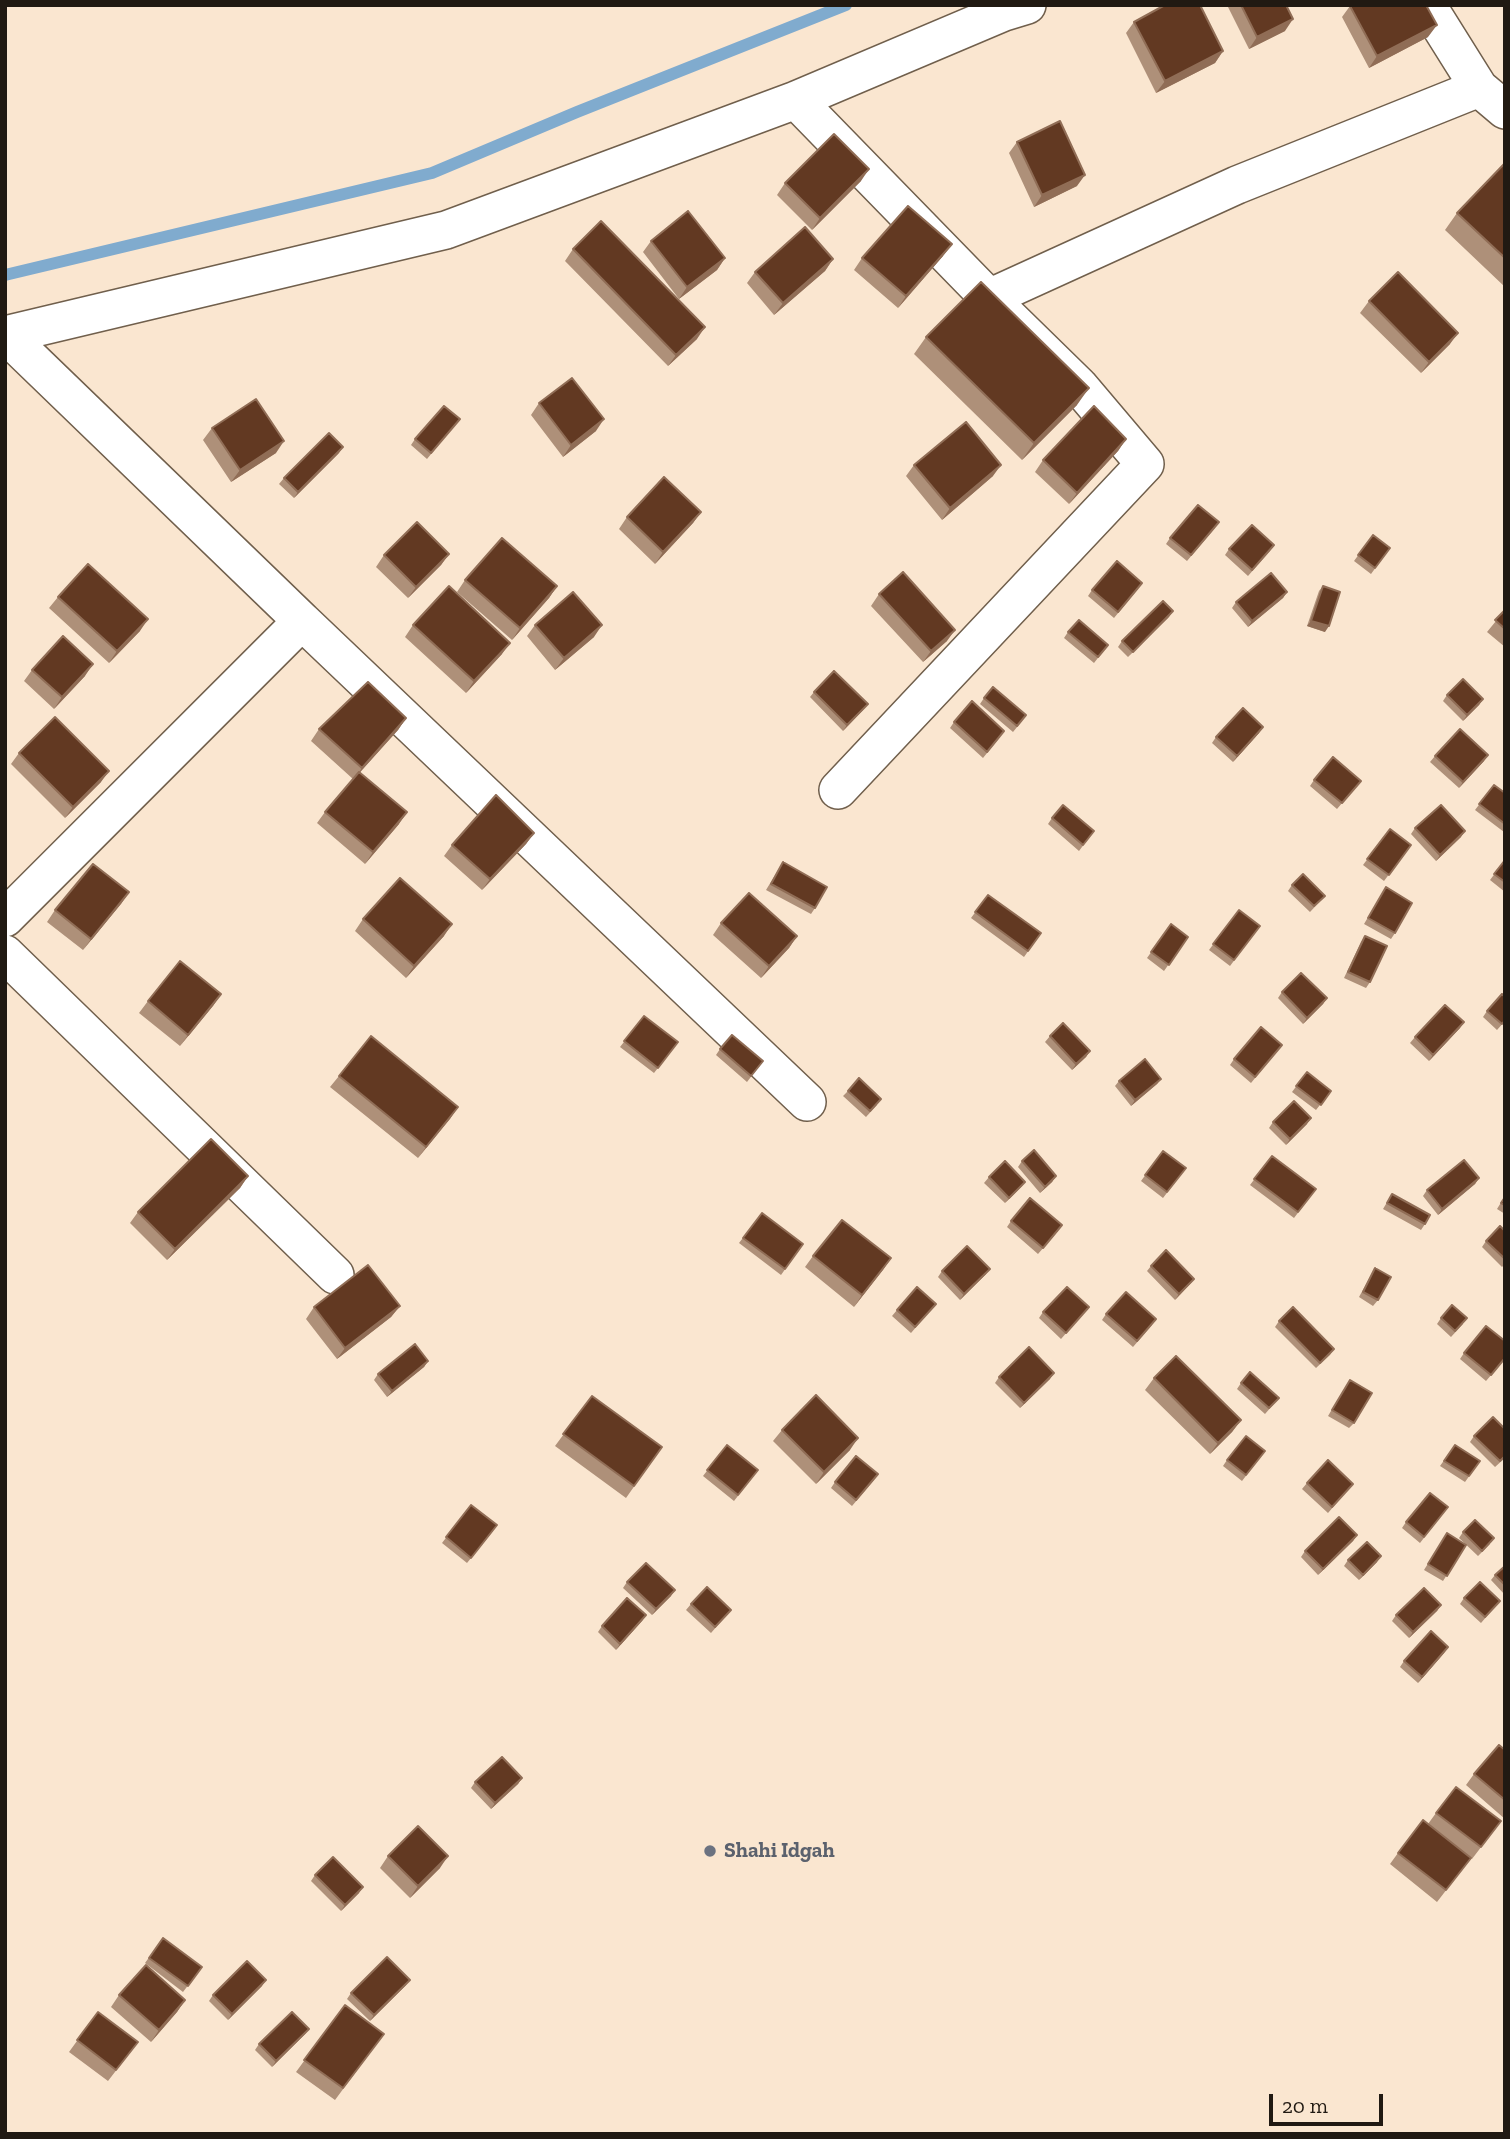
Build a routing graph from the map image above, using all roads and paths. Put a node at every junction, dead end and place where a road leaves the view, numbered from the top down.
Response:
1 (1027, 5) edge
2 (1427, 5) edge
3 (1492, 99) edge
4 (796, 100) junction
5 (989, 299) junction
6 (6, 335) edge
7 (302, 621) junction
8 (838, 790) dead end
9 (5, 918) edge
10 (5, 954) edge
11 (807, 1101) dead end
12 (335, 1275) dead end

1 - 4 street
2 - 3 street
3 - 5 street
4 - 5 street
4 - 6 street
5 - 8 street
6 - 7 street
7 - 9 street
7 - 11 street
10 - 12 street

